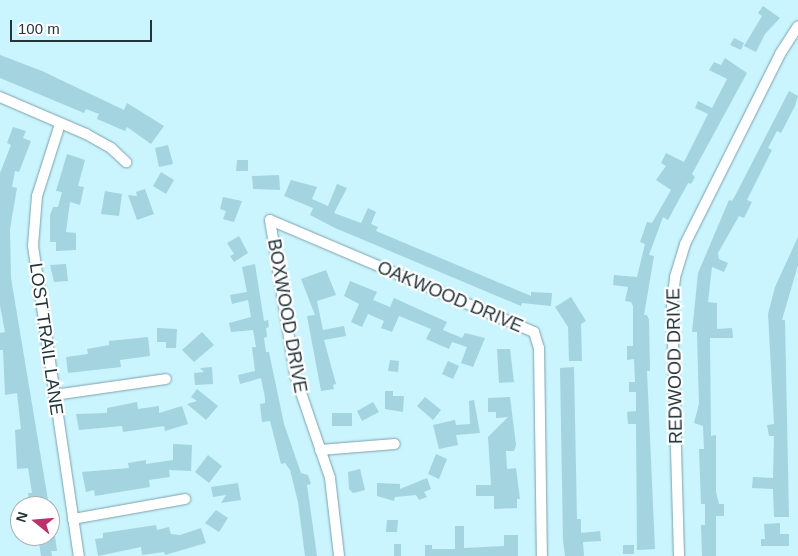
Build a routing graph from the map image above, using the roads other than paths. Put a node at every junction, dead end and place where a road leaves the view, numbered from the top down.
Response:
1 (798, 26) edge
2 (0, 97) edge
3 (60, 124) junction
4 (126, 162) dead end
5 (270, 220) joint
6 (166, 379) dead end
7 (54, 395) junction
8 (395, 444) dead end
9 (320, 450) junction
10 (185, 499) dead end
11 (73, 518) junction
12 (79, 556) edge
13 (339, 556) edge
14 (542, 556) edge
15 (679, 556) edge

1 - 15 street, REDWOOD DRIVE
2 - 3 street
3 - 4 street
3 - 7 street, LOST TRAIL LANE
5 - 9 street, BOXWOOD DRIVE
5 - 14 street, OAKWOOD DRIVE
6 - 7 street
7 - 11 street, LOST TRAIL LANE
8 - 9 street
9 - 13 street, BOXWOOD DRIVE
10 - 11 street
11 - 12 street, LOST TRAIL LANE

